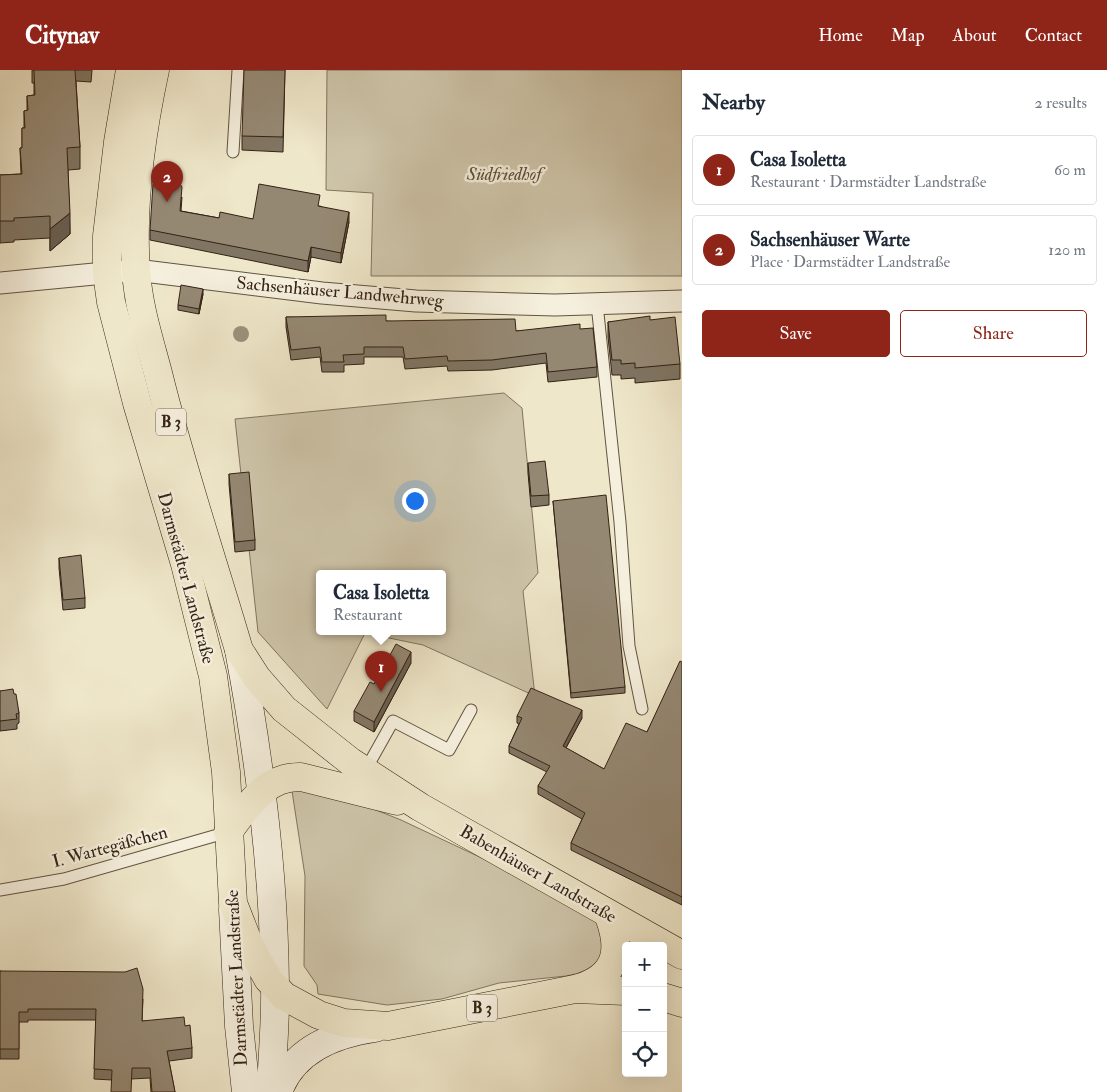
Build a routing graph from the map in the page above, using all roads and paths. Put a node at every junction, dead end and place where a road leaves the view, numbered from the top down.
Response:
1 (130, 70) edge
2 (155, 70) edge
3 (238, 70) edge
4 (234, 152) dead end
5 (136, 270) junction
6 (107, 273) junction
7 (0, 283) edge
8 (682, 301) edge
9 (597, 304) junction
10 (239, 650) junction
11 (642, 709) dead end
12 (471, 710) dead end
13 (365, 771) junction
14 (262, 790) junction
15 (420, 807) junction
16 (228, 832) junction
17 (0, 890) edge
18 (233, 902) junction
19 (608, 914) junction
20 (682, 955) edge
21 (275, 988) junction
22 (576, 989) junction
23 (622, 991) edge
24 (667, 998) edge
25 (682, 1002) edge
26 (388, 1026) junction
27 (246, 1092) edge
28 (271, 1092) edge
29 (278, 1092) edge

1 - 6 main road, Darmstädter Landstraße / B 3
2 - 5 main road, Darmstädter Landstraße / B 3
3 - 4 lane
5 - 6 street, Sachsenhäuser Landwehrweg
5 - 9 street, Sachsenhäuser Landwehrweg
5 - 10 main road, Darmstädter Landstraße / B 3
6 - 7 street, Sachsenhäuser Landwehrweg
6 - 16 main road, Darmstädter Landstraße / B 3
8 - 9 street, Sachsenhäuser Landwehrweg
9 - 11 lane
10 - 13 main road, Darmstädter Landstraße / B 3
10 - 14 main road, Darmstädter Landstraße / B 3
12 - 13 lane
13 - 15 main road, Darmstädter Landstraße / B 3
14 - 15 main road, B 3
14 - 16 main road, B 3
14 - 21 main road, Darmstädter Landstraße / B 3
15 - 19 main road, Babenhäuser Landstraße / B 3
16 - 17 lane, I. Wartegäßchen
16 - 18 main road, Darmstädter Landstraße / B 3
18 - 21 main road, B 3
18 - 27 main road, Darmstädter Landstraße
19 - 20 main road, Babenhäuser Landstraße / B 3
19 - 22 main road, B 3
21 - 26 main road, B 3
21 - 28 main road, Darmstädter Landstraße
22 - 23 main road, B 3
22 - 26 main road, B 3
24 - 25 main road
26 - 29 main road

